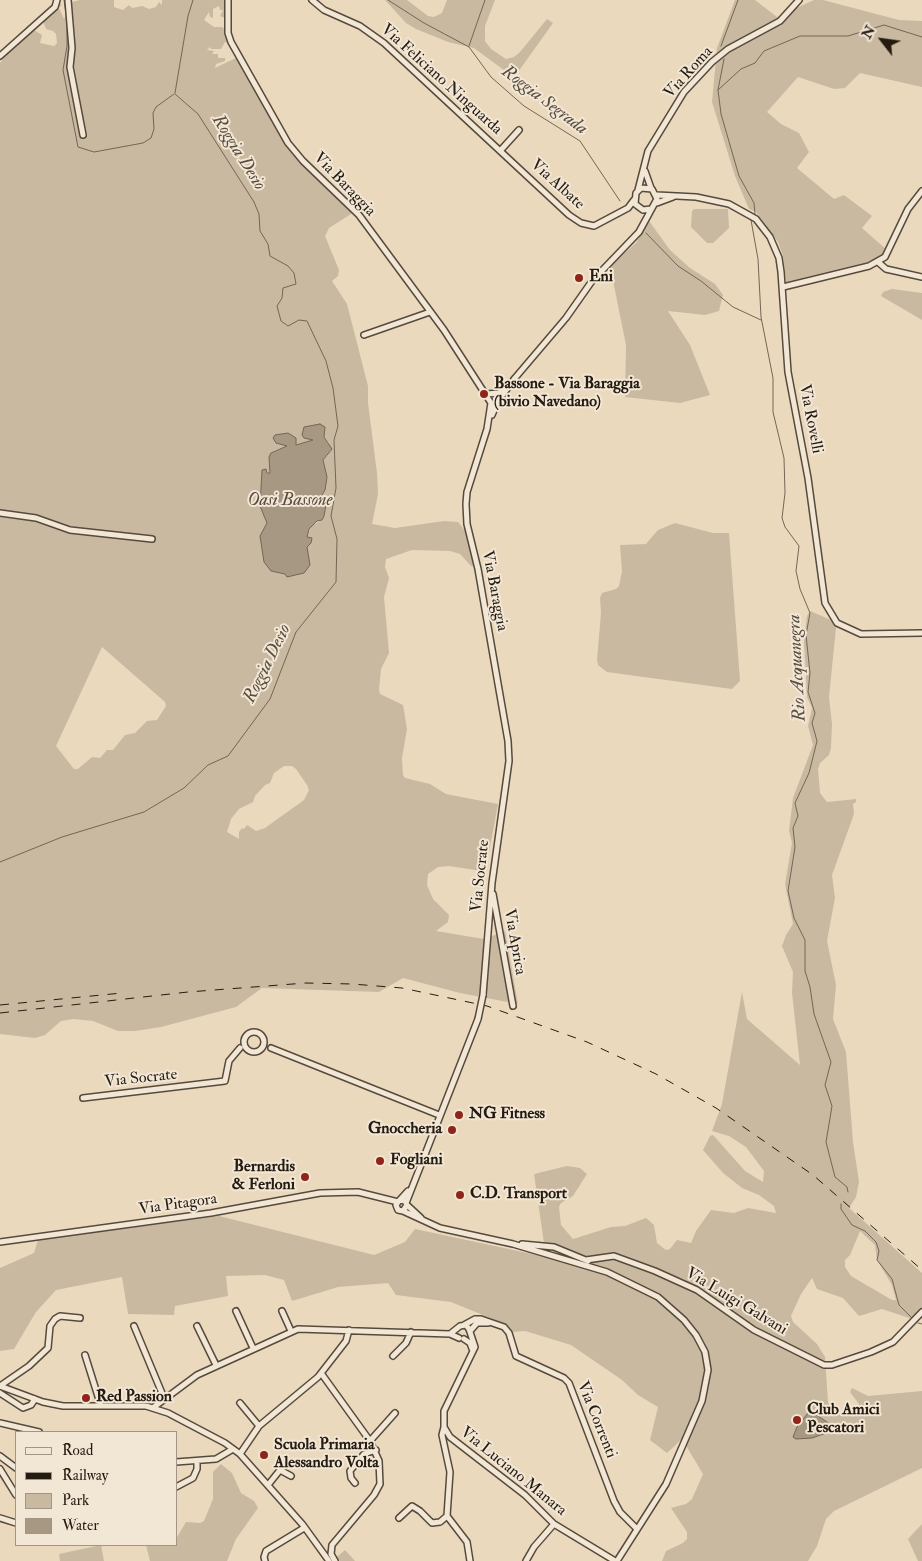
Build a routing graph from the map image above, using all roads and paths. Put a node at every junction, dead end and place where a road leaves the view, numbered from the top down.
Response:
1 (58, 0) edge
2 (68, 0) edge
3 (228, 0) edge
4 (312, 0) edge
5 (799, 0) edge
6 (0, 56) edge
7 (520, 130) dead end
8 (83, 136) dead end
9 (500, 151) junction
10 (644, 165) junction
11 (652, 189) junction
12 (638, 190) junction
13 (922, 190) edge
14 (656, 195) junction
15 (676, 196) junction
16 (634, 200) junction
17 (657, 203) junction
18 (628, 208) junction
19 (638, 208) junction
20 (651, 209) junction
21 (644, 223) junction
22 (878, 262) junction
23 (922, 277) edge
24 (782, 287) junction
25 (430, 312) junction
26 (364, 335) dead end
27 (515, 378) junction
28 (487, 394) junction
29 (498, 401) junction
30 (486, 429) junction
31 (0, 514) edge
32 (152, 539) dead end
33 (922, 633) edge
34 (509, 761) joint
35 (492, 883) junction
36 (513, 1006) dead end
37 (244, 1041) junction
38 (264, 1041) junction
39 (240, 1048) junction
40 (271, 1048) junction
41 (261, 1049) junction
42 (248, 1051) junction
43 (83, 1098) dead end
44 (439, 1115) junction
45 (410, 1189) junction
46 (398, 1203) junction
47 (406, 1204) junction
48 (403, 1211) junction
49 (425, 1221) junction
50 (0, 1242) edge
51 (513, 1244) junction
52 (550, 1246) junction
53 (560, 1248) junction
54 (548, 1254) junction
55 (556, 1256) junction
56 (586, 1260) junction
57 (599, 1268) junction
58 (236, 1311) dead end
59 (282, 1311) dead end
60 (920, 1314) edge
61 (80, 1318) dead end
62 (494, 1323) junction
63 (464, 1325) junction
64 (134, 1326) dead end
65 (197, 1326) dead end
66 (349, 1330) junction
67 (456, 1330) junction
68 (291, 1331) junction
69 (411, 1332) junction
70 (470, 1332) junction
71 (450, 1334) junction
72 (462, 1338) junction
73 (252, 1348) junction
74 (473, 1351) junction
75 (84, 1355) dead end
76 (393, 1356) dead end
77 (216, 1366) junction
78 (321, 1373) junction
79 (0, 1386) edge
80 (0, 1393) edge
81 (164, 1398) junction
82 (34, 1399) junction
83 (240, 1403) dead end
84 (101, 1406) junction
85 (154, 1407) junction
86 (395, 1413) dead end
87 (0, 1422) edge
88 (259, 1426) junction
89 (444, 1427) junction
90 (35, 1431) edge
91 (370, 1441) junction
92 (232, 1448) junction
93 (376, 1450) junction
94 (240, 1454) junction
95 (0, 1456) edge
96 (197, 1461) junction
97 (178, 1462) edge
98 (15, 1467) edge
99 (0, 1469) edge
100 (291, 1476) dead end
101 (355, 1483) dead end
102 (268, 1485) junction
103 (178, 1486) edge
104 (15, 1492) edge
105 (447, 1516) junction
106 (0, 1518) edge
107 (399, 1518) dead end
108 (15, 1523) edge
109 (554, 1524) junction
110 (304, 1528) junction
111 (637, 1529) junction
112 (265, 1561) edge
113 (329, 1561) edge
114 (335, 1561) edge
115 (470, 1561) edge
116 (526, 1561) edge
117 (616, 1561) edge

1 - 6 street
2 - 8 street
3 - 25 street, Via Baraggia
4 - 9 street, Via Feliciano Ninguarda
5 - 10 street, Via Roma
7 - 9 street
9 - 18 street, Via Albate
10 - 11 street
10 - 12 street, Via Roma
11 - 12 street
11 - 14 street
12 - 16 street
13 - 22 street
14 - 15 street, Via Rovelli
14 - 17 street
15 - 17 street, Via Rovelli
15 - 24 street, Via Rovelli
16 - 18 street, Via Albate
16 - 19 street
17 - 20 street
18 - 19 street, Via Albate
19 - 20 street
19 - 21 street
20 - 21 street, Via Baraggia
21 - 27 street, Via Baraggia
22 - 23 street
22 - 24 street
24 - 33 street, Via Rovelli
25 - 26 street
25 - 28 street, Via Baraggia
27 - 28 street
27 - 29 street, Via Baraggia
28 - 29 street
28 - 30 street, Via Baraggia
29 - 30 street, Via Baraggia
30 - 34 street, Via Baraggia
31 - 32 street
34 - 35 street, Via Socrate
35 - 36 street, Via Aprica
35 - 44 street, Via Socrate, bridge
37 - 38 street
37 - 39 street
37 - 42 street
38 - 40 street
38 - 41 street
39 - 42 street
39 - 43 street, Via Socrate
40 - 41 street
40 - 44 street
41 - 42 street
44 - 45 street
45 - 46 street
45 - 47 street
46 - 47 street
46 - 48 street
46 - 50 street, Via Pitagora
47 - 48 street
47 - 49 street
48 - 49 street
49 - 51 street
51 - 52 street
51 - 54 street
52 - 53 street
52 - 54 street
53 - 55 street
53 - 56 street
54 - 55 street
55 - 57 street
56 - 57 street
56 - 60 street, Via Luigi Galvani
57 - 111 street
58 - 73 street
59 - 68 street
61 - 79 street
62 - 63 street
62 - 70 street
62 - 111 street, Via Correnti
63 - 67 street
63 - 70 street
64 - 81 street
65 - 77 street
66 - 68 street
66 - 69 street
66 - 78 street
67 - 71 street
67 - 72 street
68 - 73 street
69 - 71 street
69 - 76 street
70 - 72 street
70 - 74 street
71 - 72 street
72 - 74 street
73 - 77 street
74 - 89 street, Via Luciano Manara
75 - 84 street
77 - 81 street
78 - 88 street
78 - 91 street
79 - 82 street
80 - 82 street
81 - 85 street
82 - 84 street
83 - 88 street
84 - 85 street
85 - 92 street
86 - 91 street
87 - 90 street
88 - 94 street
89 - 105 street
89 - 109 street, Via Luciano Manara
91 - 93 street
92 - 94 street
92 - 96 street
93 - 101 street
93 - 114 street
94 - 102 street
95 - 98 street
96 - 97 street
96 - 103 street
99 - 104 street
100 - 102 street
102 - 110 street
105 - 107 street
105 - 115 street
106 - 108 street
109 - 116 street
109 - 117 street, Via Luciano Manara
110 - 112 street
110 - 113 street
111 - 117 street

